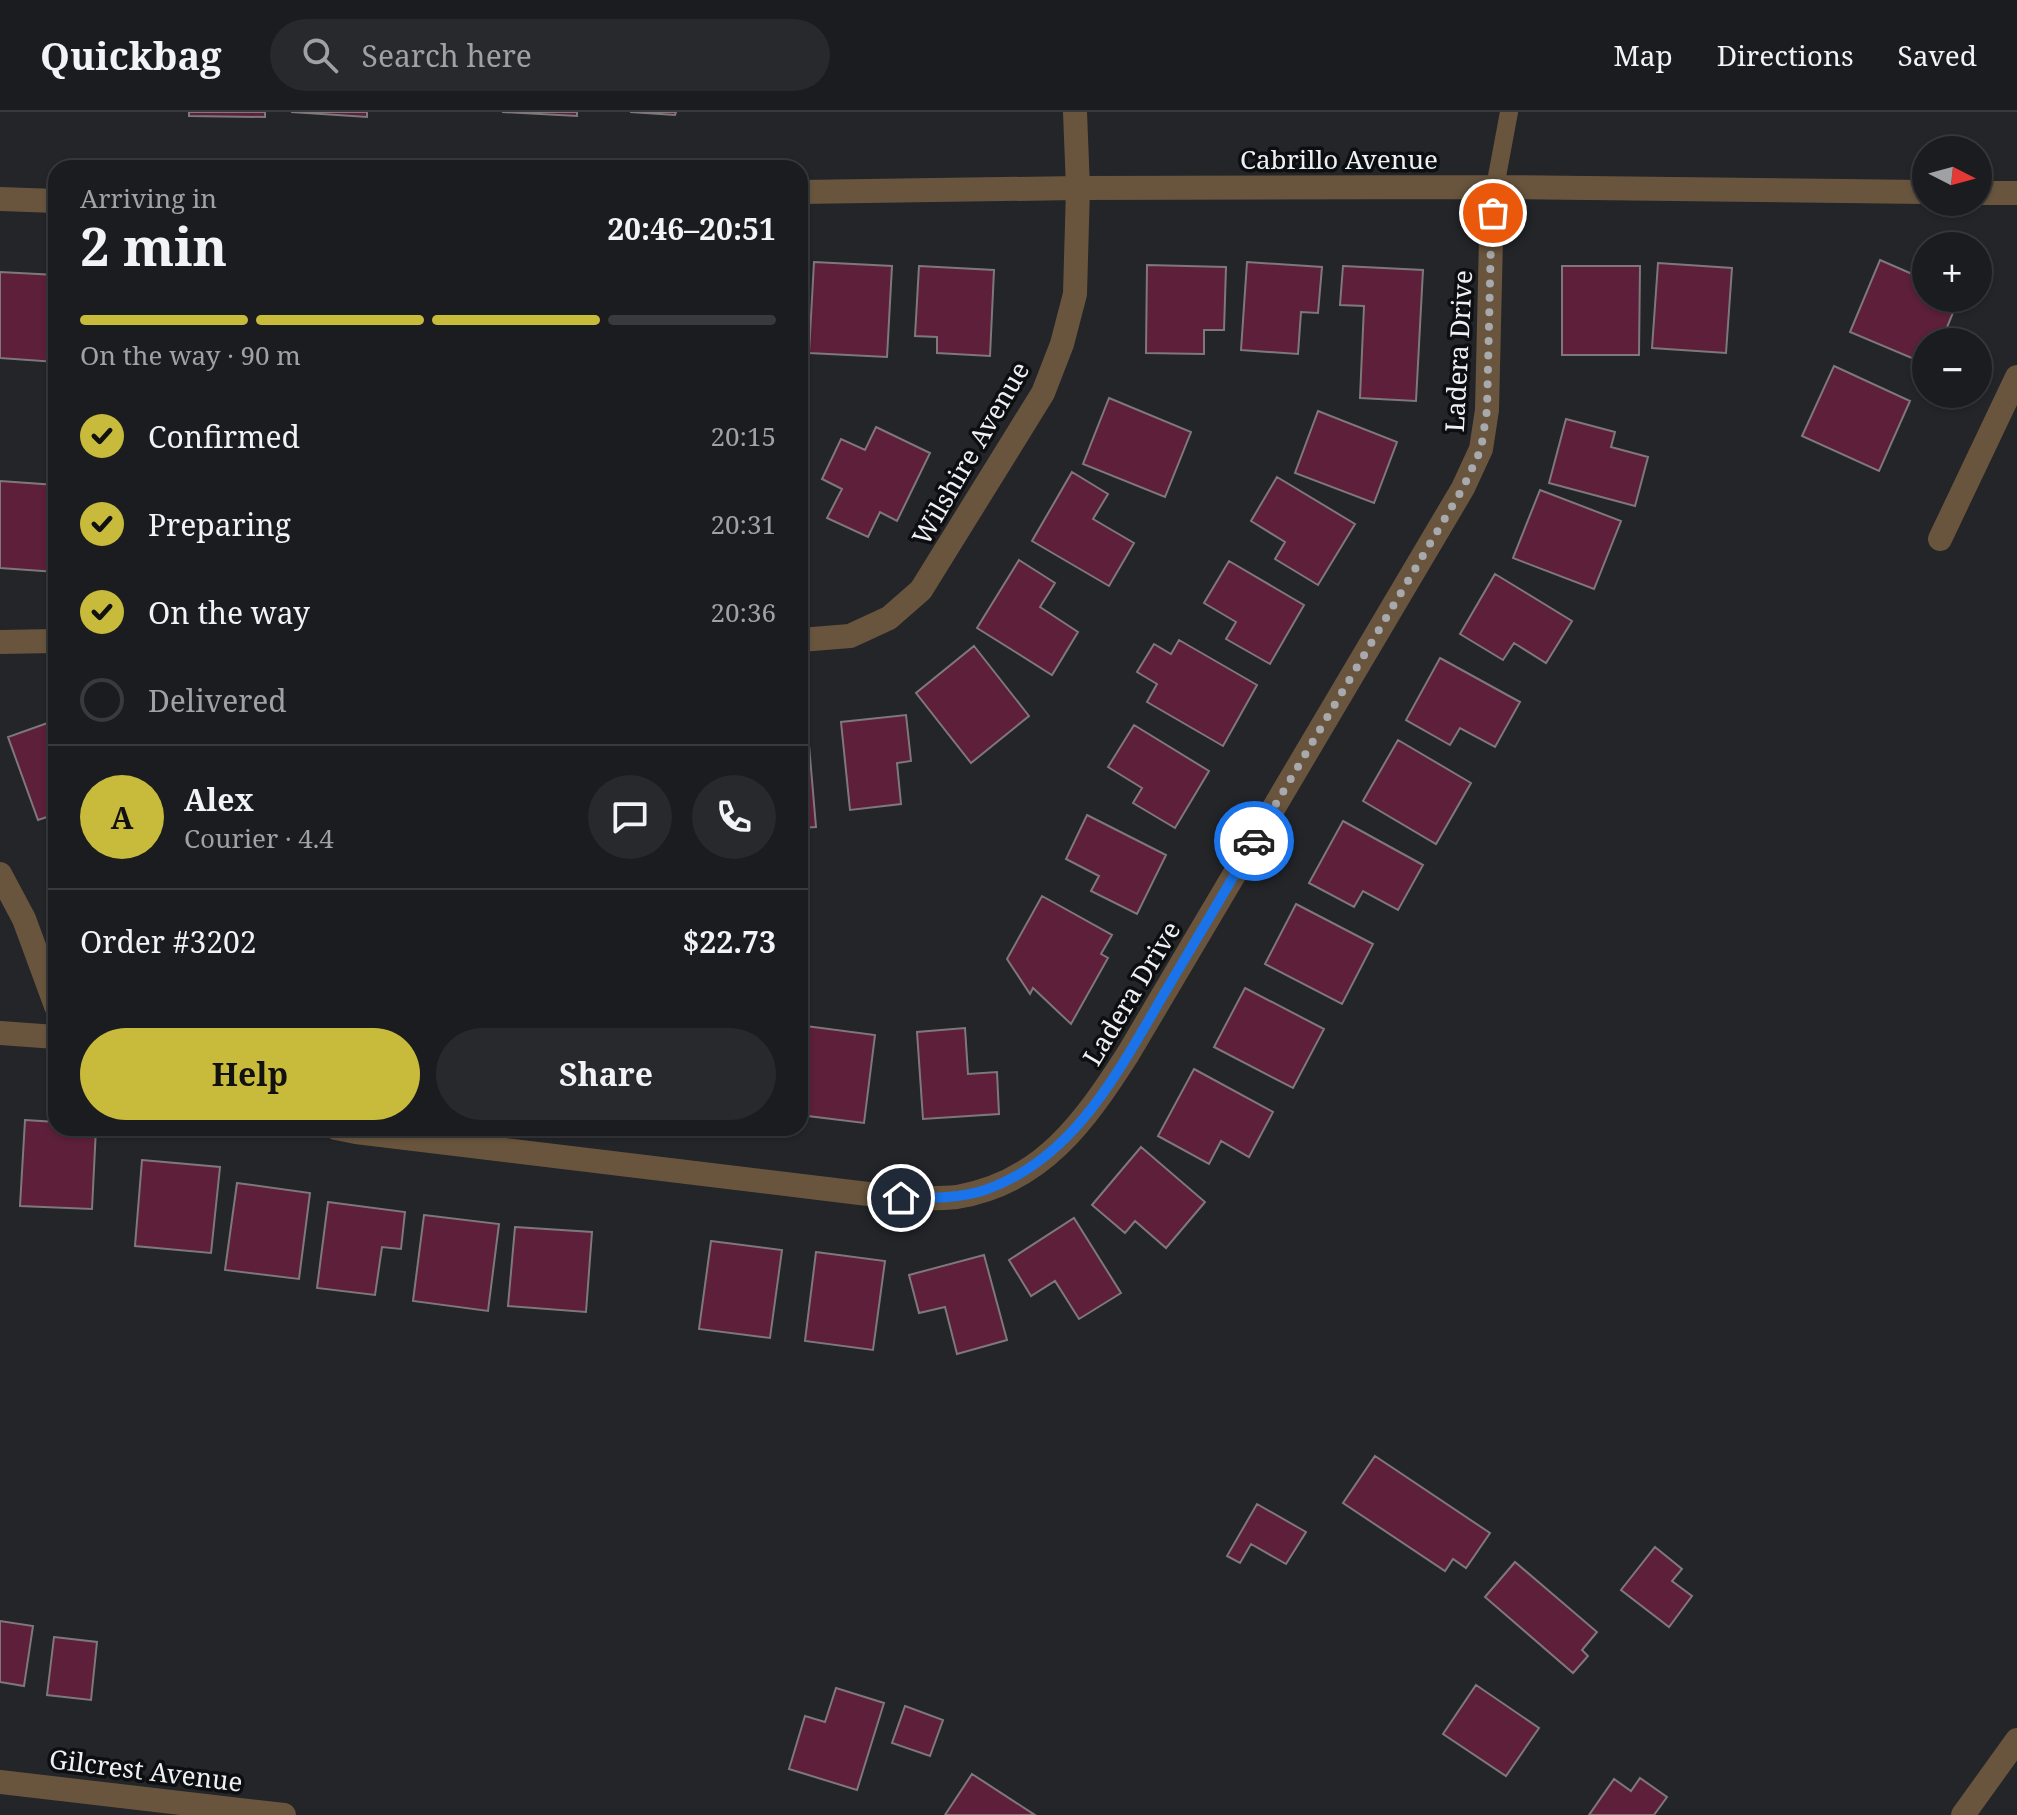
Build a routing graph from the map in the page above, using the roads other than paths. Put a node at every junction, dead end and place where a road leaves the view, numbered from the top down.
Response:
1 (1075, 112) edge
2 (1509, 112) edge
3 (1495, 187) junction
4 (1078, 188) junction
5 (808, 192) edge
6 (1912, 192) edge
7 (1992, 193) edge
8 (2017, 193) edge
9 (0, 199) edge
10 (48, 201) edge
11 (2017, 377) edge
12 (1940, 539) dead end
13 (808, 639) edge
14 (48, 641) edge
15 (0, 642) edge
16 (0, 874) edge
17 (48, 984) edge
18 (0, 1033) edge
19 (48, 1036) edge
20 (387, 1136) edge
21 (2017, 1740) edge
22 (0, 1782) edge
23 (284, 1815) edge
24 (1963, 1815) edge

1 - 4 street, Wilshire Avenue
2 - 3 lane
3 - 4 street, Cabrillo Avenue
3 - 6 street, Cabrillo Avenue
3 - 20 street, Ladera Drive
4 - 5 street, Cabrillo Avenue
4 - 13 street, Wilshire Avenue
7 - 8 street
9 - 10 street
11 - 12 street
14 - 15 street
16 - 17 street
18 - 19 street
21 - 24 street
22 - 23 street, Gilcrest Avenue

